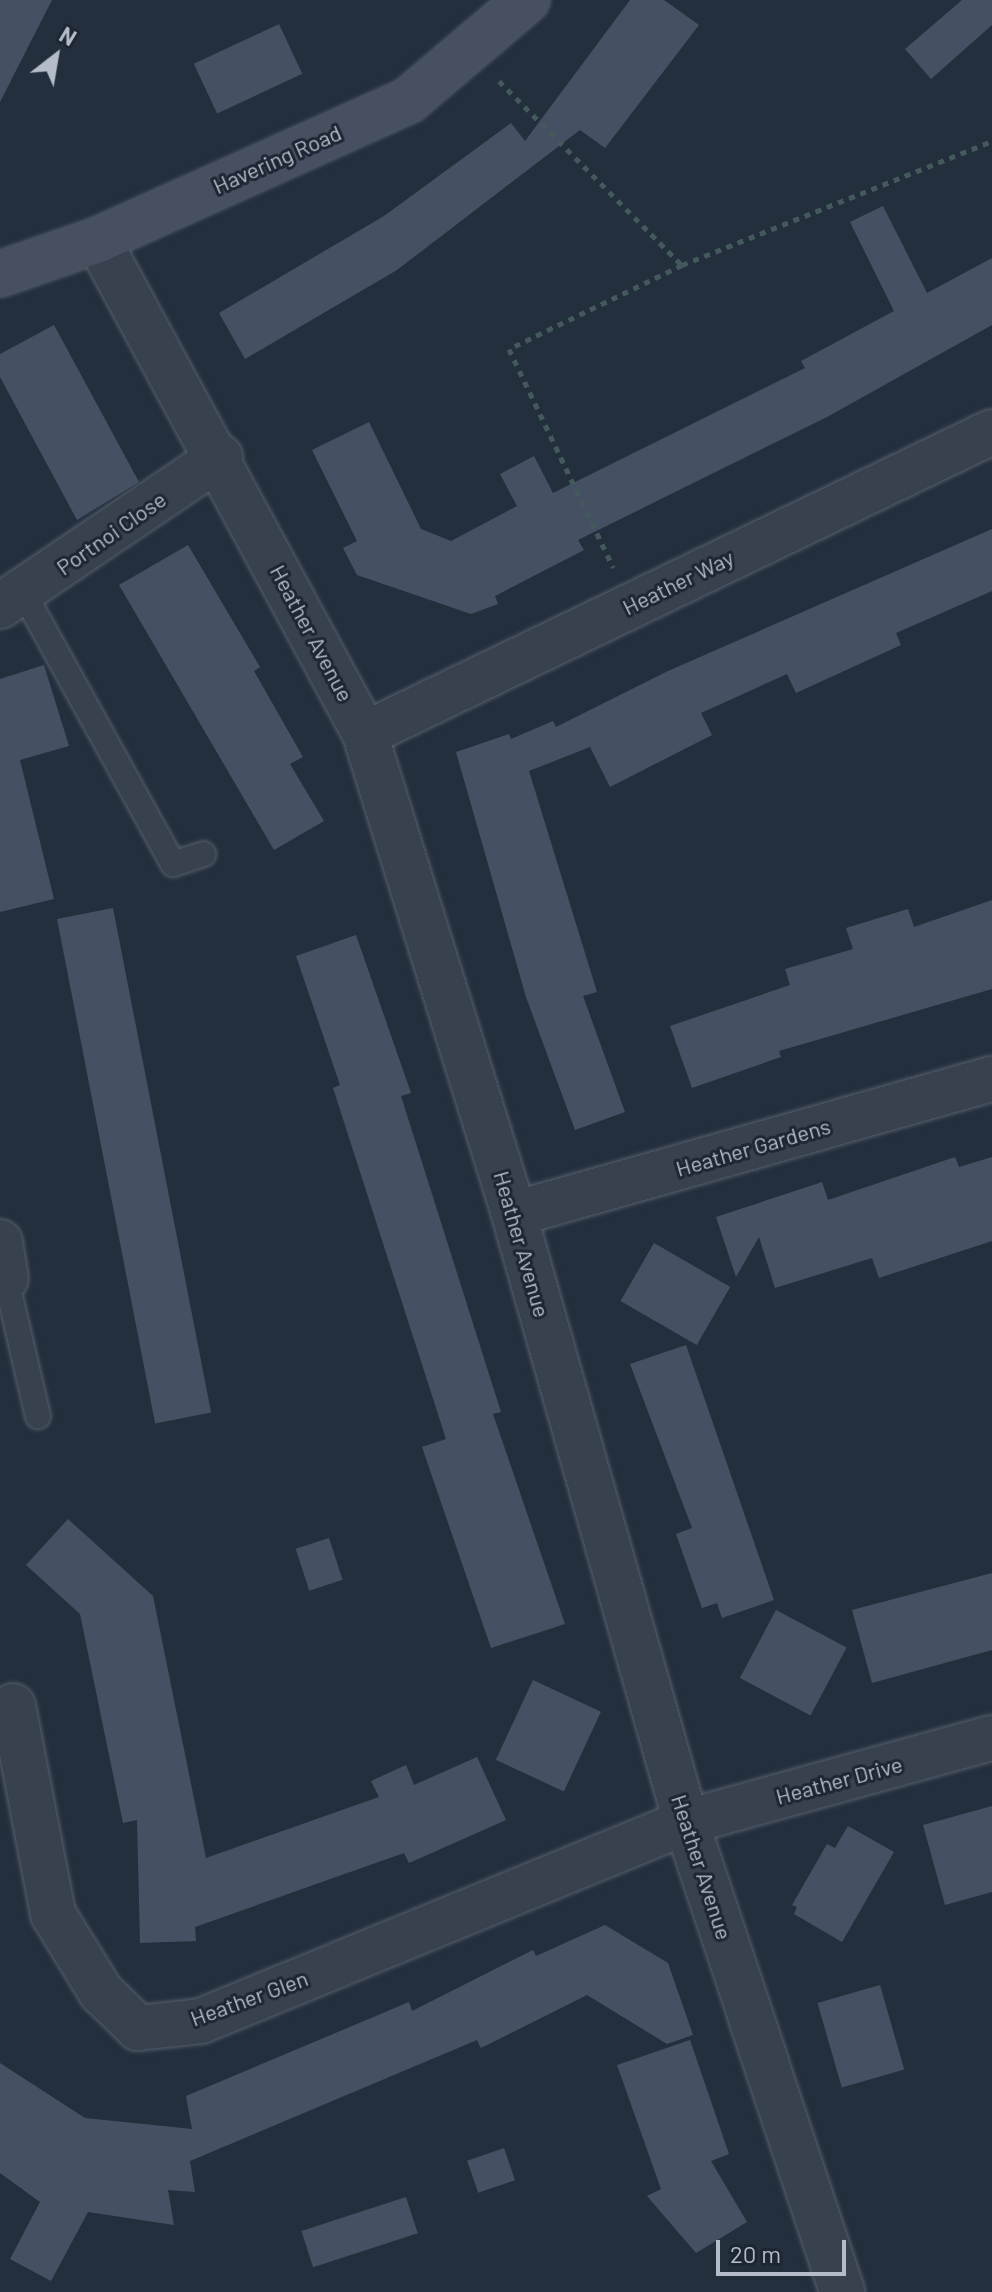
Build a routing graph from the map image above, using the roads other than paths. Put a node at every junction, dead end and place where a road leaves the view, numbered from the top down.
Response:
1 (527, 0) edge
2 (98, 240) junction
3 (0, 274) edge
4 (992, 432) edge
5 (220, 457) junction
6 (12, 599) edge
7 (365, 734) junction
8 (203, 854) dead end
9 (992, 1079) edge
10 (514, 1214) junction
11 (3, 1260) edge
12 (38, 1416) dead end
13 (13, 1706) dead end
14 (992, 1738) edge
15 (686, 1822) junction
16 (842, 2292) edge

1 - 2 main road, Havering Road
2 - 3 main road, Havering Road
2 - 5 street, Heather Avenue
4 - 7 street, Heather Way
5 - 6 street, Portnoi Close
5 - 7 street, Heather Avenue
6 - 8 lane
7 - 10 street, Heather Avenue
9 - 10 street, Heather Gardens
10 - 15 street, Heather Avenue
11 - 12 lane
13 - 15 street, Heather Glen
14 - 15 street, Heather Drive
15 - 16 street, Heather Avenue

